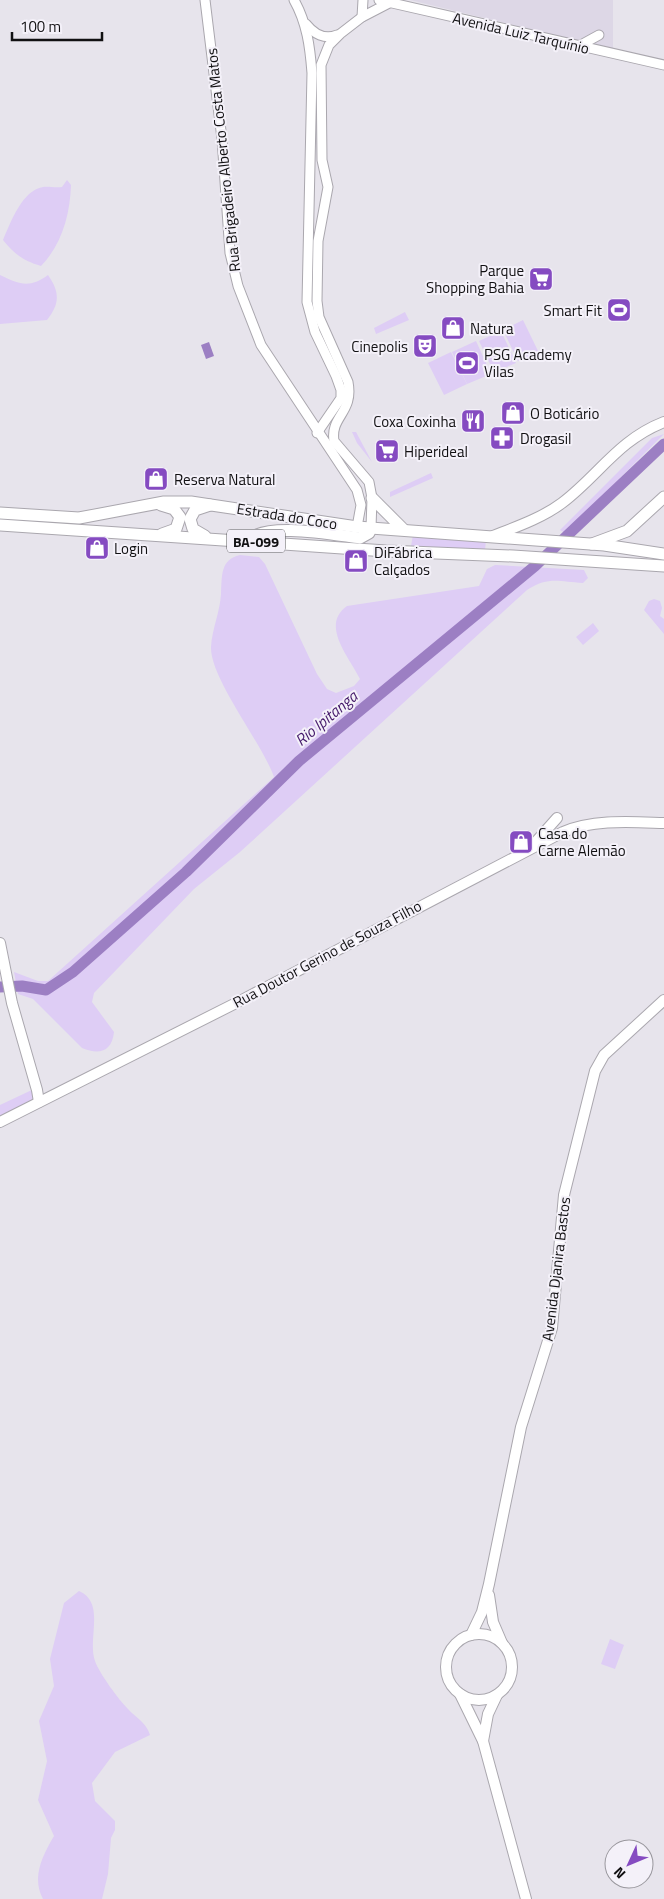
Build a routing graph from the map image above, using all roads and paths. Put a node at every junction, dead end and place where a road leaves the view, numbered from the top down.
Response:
1 (205, 0) edge
2 (294, 0) edge
3 (301, 0) edge
4 (363, 0) edge
5 (379, 0) edge
6 (389, 2) junction
7 (300, 12) junction
8 (362, 17) junction
9 (304, 22) junction
10 (340, 34) junction
11 (599, 35) dead end
12 (579, 46) junction
13 (664, 65) edge
14 (311, 176) junction
15 (327, 177) junction
16 (309, 202) junction
17 (326, 203) junction
18 (330, 411) junction
19 (309, 419) junction
20 (664, 422) edge
21 (317, 432) junction
22 (370, 486) junction
23 (357, 490) junction
24 (664, 497) edge
25 (372, 498) junction
26 (157, 504) junction
27 (214, 504) junction
28 (0, 513) edge
29 (0, 525) edge
30 (357, 526) junction
31 (371, 528) junction
32 (403, 529) junction
33 (158, 536) junction
34 (493, 536) junction
35 (211, 538) junction
36 (248, 540) junction
37 (592, 544) junction
38 (664, 554) edge
39 (664, 566) edge
40 (557, 818) dead end
41 (664, 823) edge
42 (530, 849) junction
43 (0, 943) edge
44 (664, 1000) edge
45 (38, 1090) junction
46 (49, 1097) junction
47 (39, 1102) junction
48 (0, 1122) edge
49 (490, 1584) junction
50 (471, 1635) junction
51 (503, 1644) junction
52 (460, 1694) junction
53 (498, 1694) junction
54 (483, 1741) junction
55 (526, 1899) edge

1 - 19 street, Rua Brigadeiro Alberto Costa Matos
2 - 7 street
3 - 7 street
4 - 8 street
5 - 6 street, Avenida Luiz Tarquínio
6 - 8 street
6 - 12 street, Avenida Luiz Tarquínio
7 - 9 street
8 - 10 street
9 - 10 street
9 - 14 street
10 - 15 street
11 - 12 street
12 - 13 street, Avenida Luiz Tarquínio
14 - 15 street
14 - 16 street
15 - 17 street
16 - 17 street
16 - 18 street
17 - 22 street
18 - 19 street
18 - 21 street
19 - 21 street, Rua Brigadeiro Alberto Costa Matos
20 - 34 main road
21 - 23 street, Rua Brigadeiro Alberto Costa Matos
22 - 23 street
22 - 25 street
23 - 30 street, Rua Brigadeiro Alberto Costa Matos
24 - 37 main road
25 - 31 street
25 - 32 main road
26 - 27 main road, Estrada do Coco / BA-099
26 - 28 main road, Estrada do Coco / BA-099
26 - 33 main road
27 - 30 main road, Estrada do Coco / BA-099
27 - 35 main road
29 - 33 main road, Estrada do Coco / BA-099
30 - 31 main road, Estrada do Coco / BA-099
31 - 32 main road, Estrada do Coco / BA-099
31 - 36 main road
32 - 34 main road, Estrada do Coco / BA-099
33 - 35 main road, Estrada do Coco / BA-099
34 - 37 main road, Estrada do Coco / BA-099
35 - 36 main road, Estrada do Coco / BA-099
36 - 39 main road, Estrada do Coco / BA-099
37 - 38 main road, BA-099
40 - 42 main road
41 - 42 main road, Rua Doutor Gerino de Souza Filho
42 - 46 main road, Rua Doutor Gerino de Souza Filho
43 - 45 main road
44 - 49 main road, Avenida Djanira Bastos
45 - 46 main road
45 - 47 main road
46 - 47 main road, Rua Doutor Gerino de Souza Filho
47 - 48 main road, Rua Doutor Gerino de Souza Filho
49 - 50 main road, Avenida Djanira Bastos
49 - 51 main road, Avenida Djanira Bastos
50 - 51 main road
50 - 52 main road
51 - 53 main road
52 - 53 main road
52 - 54 main road
53 - 54 main road
54 - 55 main road

